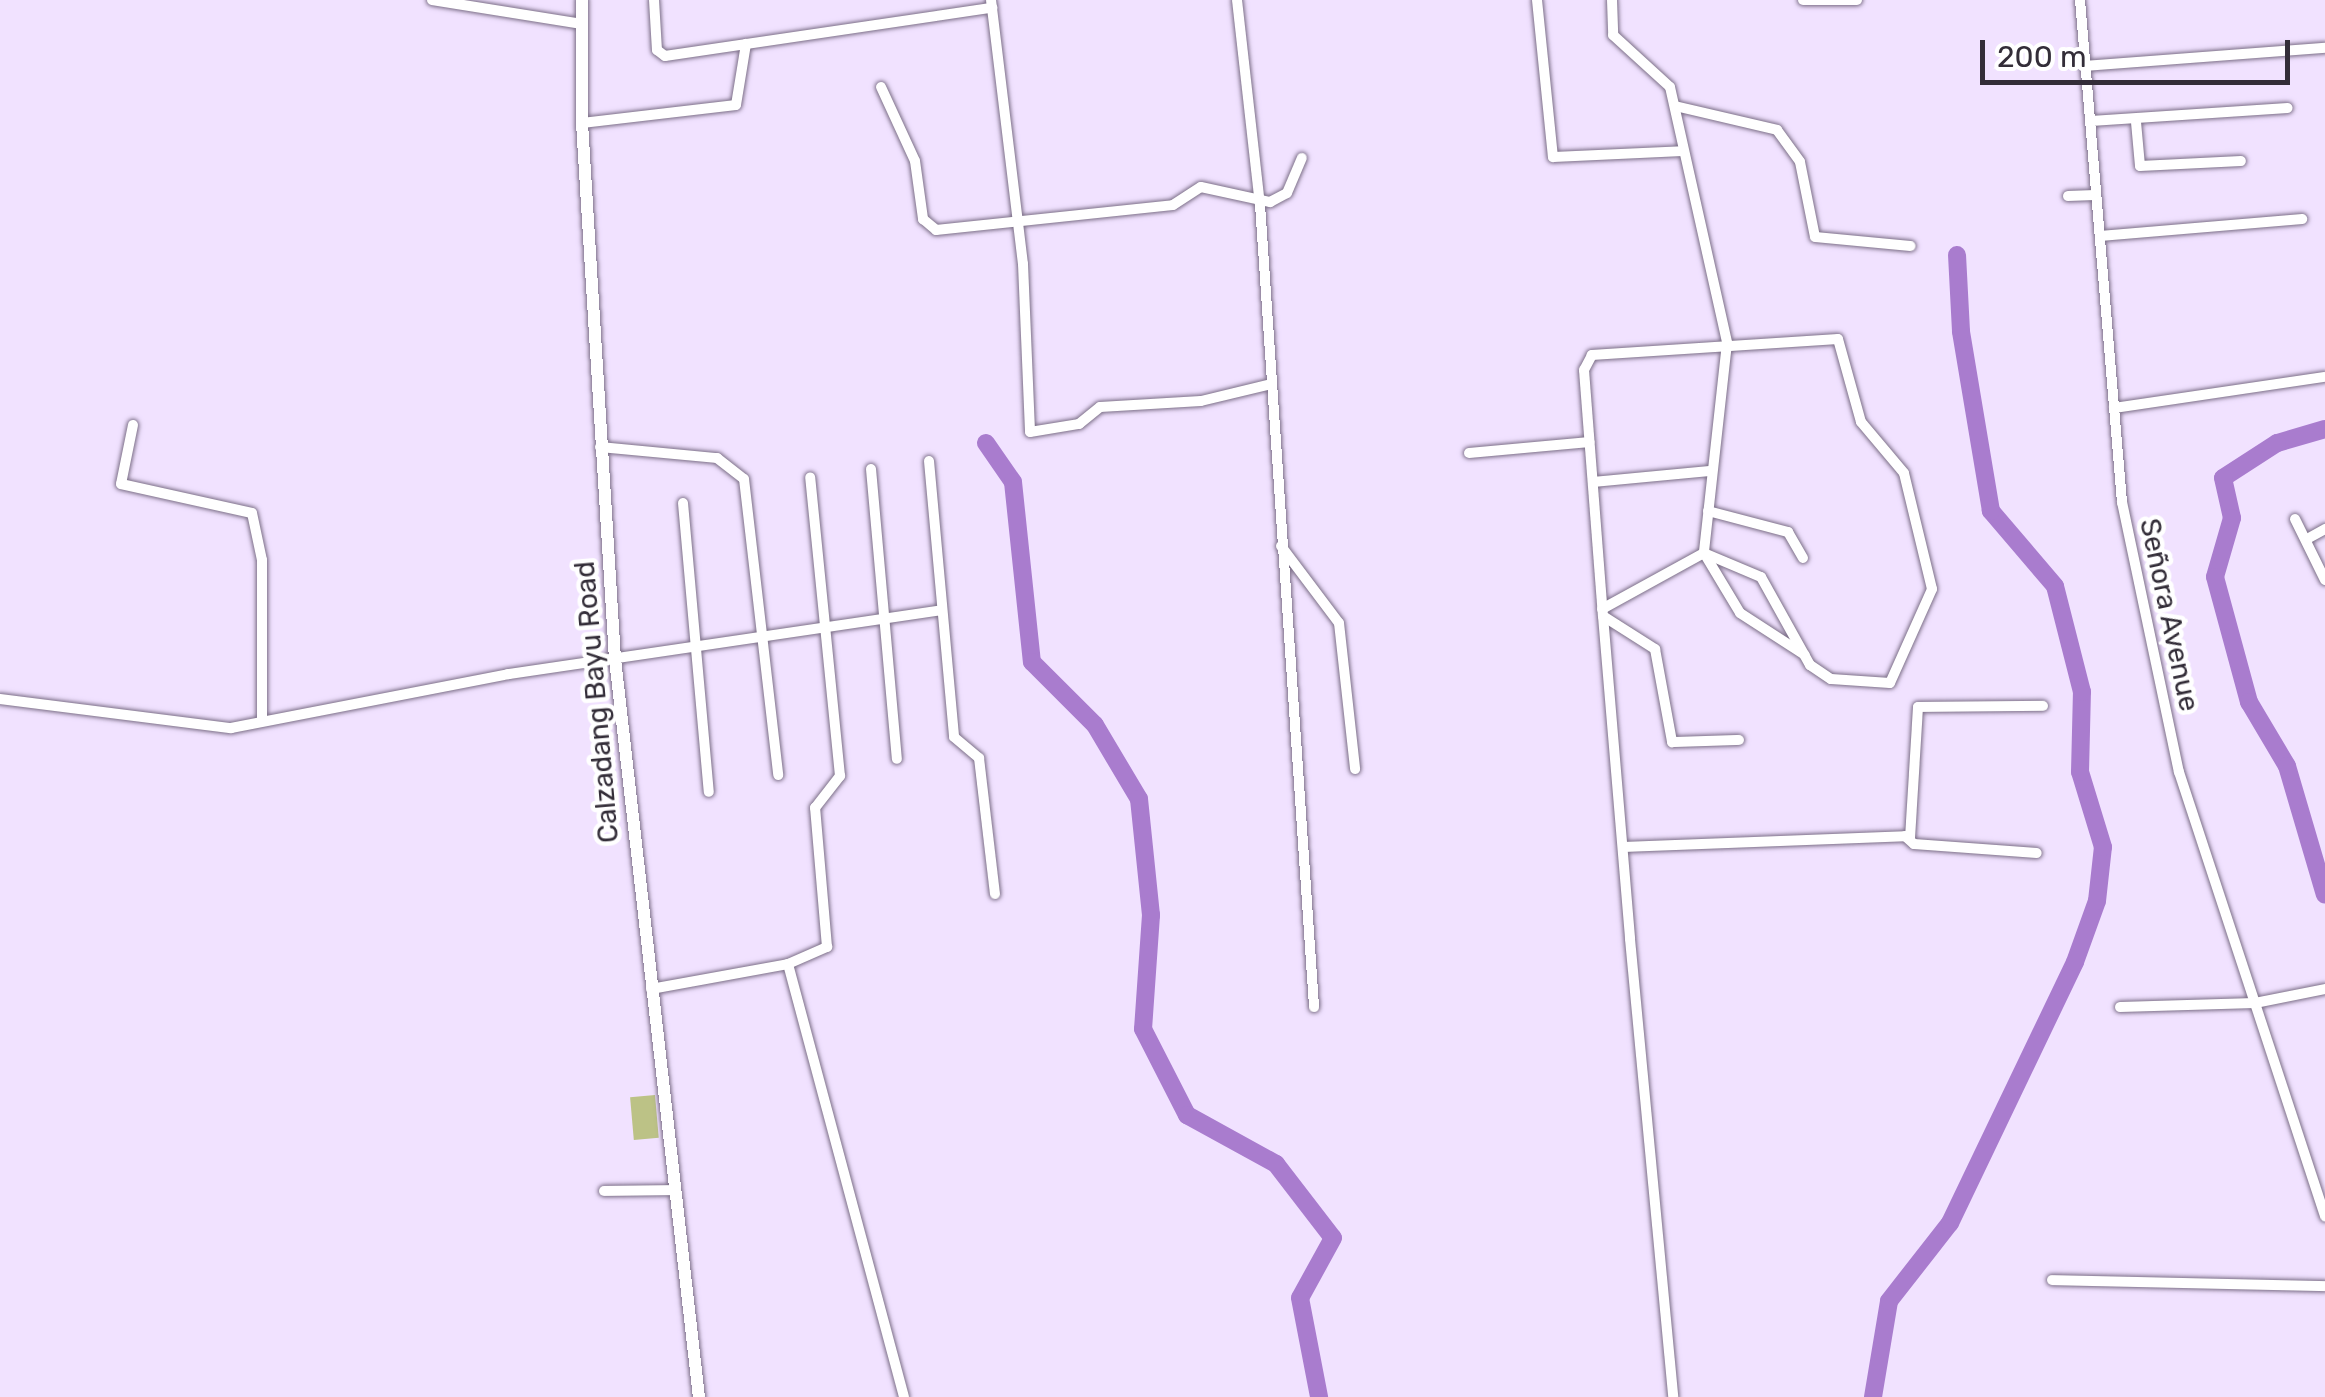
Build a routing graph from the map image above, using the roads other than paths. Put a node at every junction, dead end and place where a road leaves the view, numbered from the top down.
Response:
1 (432, 0) edge
2 (582, 0) edge
3 (654, 0) edge
4 (1237, 0) edge
5 (1538, 0) edge
6 (1612, 0) edge
7 (1803, 0) edge
8 (1857, 0) edge
9 (2080, 0) edge
10 (992, 4) edge
11 (507, 6) edge
12 (582, 24) junction
13 (746, 44) junction
14 (2325, 48) edge
15 (2084, 66) junction
16 (881, 87) dead end
17 (1675, 106) junction
18 (2288, 108) dead end
19 (2091, 121) junction
20 (2136, 122) junction
21 (582, 123) junction
22 (1683, 152) junction
23 (1302, 158) dead end
24 (2241, 161) dead end
25 (2095, 195) junction
26 (2068, 196) dead end
27 (1260, 204) junction
28 (2302, 219) dead end
29 (1013, 220) junction
30 (2100, 236) junction
31 (1911, 246) dead end
32 (1726, 343) junction
33 (2325, 377) edge
34 (1272, 384) junction
35 (2114, 408) junction
36 (133, 425) dead end
37 (1589, 442) junction
38 (600, 447) junction
39 (1469, 454) dead end
40 (929, 461) dead end
41 (871, 469) dead end
42 (1709, 471) junction
43 (810, 478) dead end
44 (1593, 482) junction
45 (683, 503) dead end
46 (1708, 510) junction
47 (2296, 520) dead end
48 (2325, 529) edge
49 (2306, 539) junction
50 (1278, 541) junction
51 (1704, 553) junction
52 (1803, 558) dead end
53 (2325, 580) edge
54 (940, 610) junction
55 (1603, 613) junction
56 (888, 618) junction
57 (825, 627) junction
58 (762, 638) junction
59 (698, 646) junction
60 (1805, 655) junction
61 (615, 659) junction
62 (0, 699) edge
63 (2042, 706) dead end
64 (262, 720) junction
65 (1739, 740) dead end
66 (897, 759) dead end
67 (1355, 769) dead end
68 (778, 776) dead end
69 (710, 792) dead end
70 (1910, 838) junction
71 (1623, 847) junction
72 (2037, 853) dead end
73 (995, 894) dead end
74 (788, 964) junction
75 (651, 989) junction
76 (2325, 989) edge
77 (2255, 1003) junction
78 (1314, 1007) dead end
79 (2120, 1007) dead end
80 (2311, 1174) junction
81 (2325, 1174) edge
82 (676, 1190) junction
83 (604, 1191) dead end
84 (2325, 1217) edge
85 (2052, 1280) dead end
86 (2325, 1286) edge
87 (698, 1397) edge
88 (904, 1397) edge
89 (1674, 1397) edge

1 - 11 street
2 - 12 street, Calzadang Bayu Road
3 - 13 street
4 - 27 street
5 - 22 street
6 - 17 street
7 - 8 street
9 - 15 street, Señora Avenue
10 - 13 street
10 - 29 street
11 - 12 street
12 - 21 street, Calzadang Bayu Road
13 - 21 street
14 - 15 street
15 - 19 street, Señora Avenue
16 - 29 street
17 - 22 street
17 - 31 street
18 - 20 street
19 - 20 street
19 - 25 street, Señora Avenue
20 - 24 street
21 - 38 street, Calzadang Bayu Road
22 - 32 street
23 - 27 street
25 - 26 street
25 - 30 street, Señora Avenue
27 - 29 street
27 - 34 street
28 - 30 street
29 - 34 street
30 - 35 street, Señora Avenue
32 - 37 street
32 - 42 street
32 - 60 street
33 - 35 street
34 - 50 street
35 - 77 street, Señora Avenue
36 - 64 street
37 - 39 street
37 - 44 street
38 - 58 street
38 - 61 street, Calzadang Bayu Road
40 - 54 street
41 - 56 street
42 - 44 street
42 - 46 street
43 - 57 street
44 - 55 street
45 - 59 street
46 - 51 street
46 - 52 street
47 - 49 street
48 - 49 street
49 - 53 street
50 - 67 street
50 - 78 street
51 - 55 street
51 - 60 street
51 - 60 street
54 - 56 street
54 - 73 street
55 - 65 street
55 - 71 street
56 - 57 street
56 - 66 street
57 - 58 street
57 - 74 street
58 - 59 street
58 - 68 street
59 - 61 street
59 - 69 street
61 - 64 street
61 - 75 street, Calzadang Bayu Road
62 - 64 street
63 - 70 street
70 - 71 street
70 - 72 street
71 - 89 street
74 - 75 street
74 - 88 street
75 - 82 street, Calzadang Bayu Road
76 - 77 street
77 - 79 street
77 - 80 street, Señora Avenue
80 - 81 street
80 - 84 street, Señora Avenue
82 - 83 street
82 - 87 street, Calzadang Bayu Road
85 - 86 street

